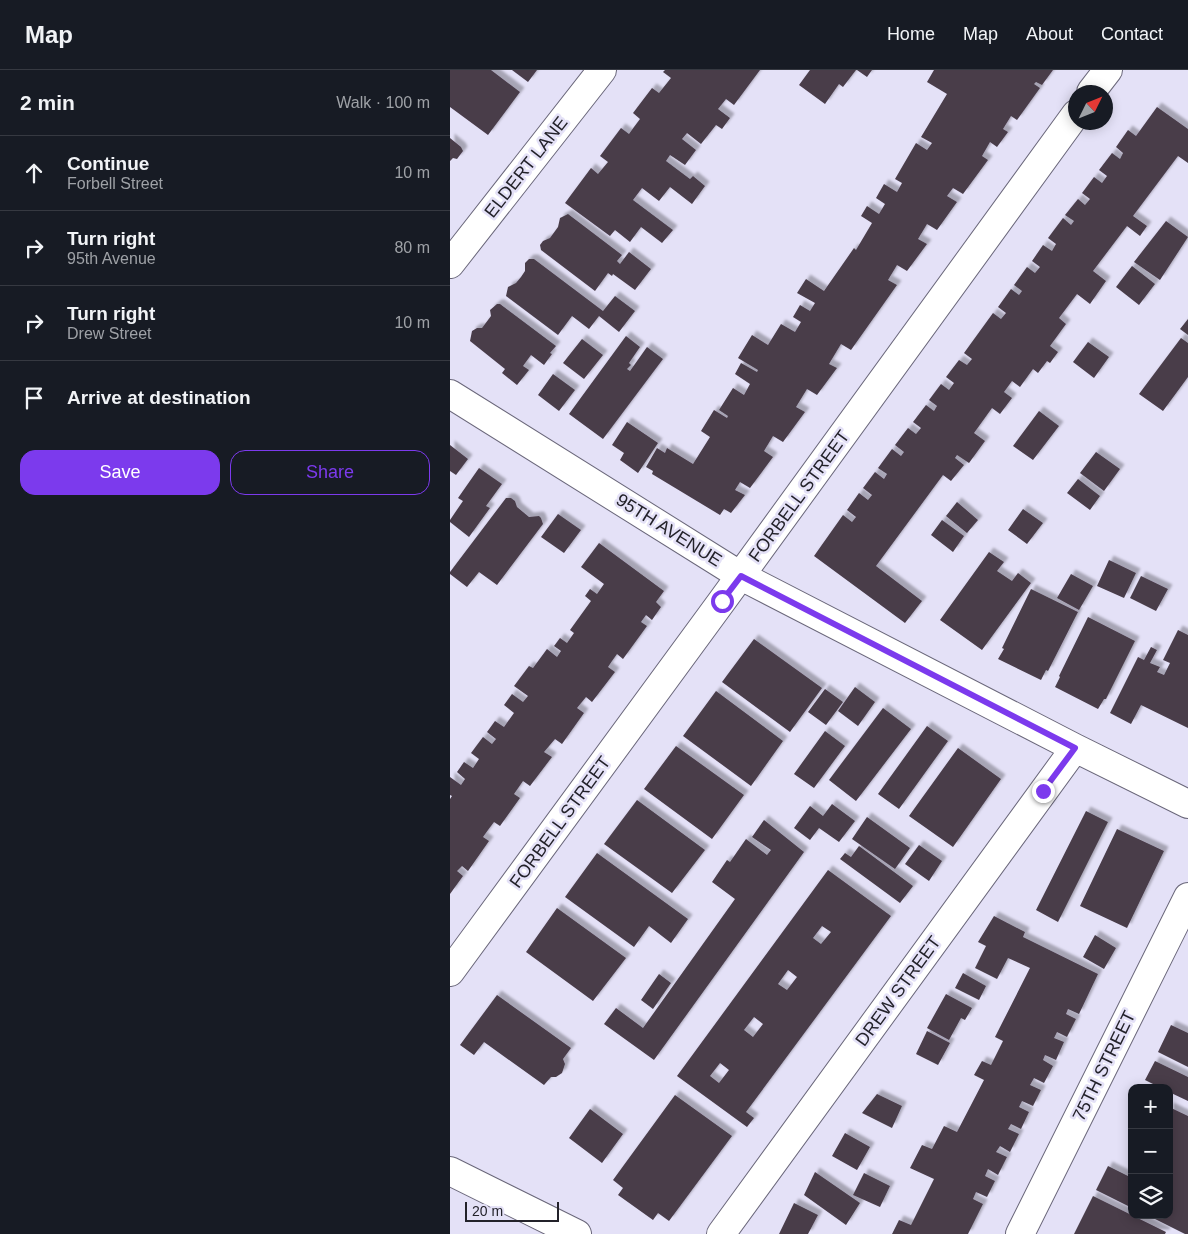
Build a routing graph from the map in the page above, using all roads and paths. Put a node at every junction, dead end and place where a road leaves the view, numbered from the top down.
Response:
1 (602, 70) edge
2 (1108, 70) edge
3 (1096, 85) edge
4 (1068, 125) edge
5 (450, 264) edge
6 (450, 394) edge
7 (741, 576) junction
8 (1075, 748) junction
9 (1188, 804) edge
10 (1188, 897) edge
11 (450, 972) edge
12 (450, 1171) edge
13 (577, 1234) edge
14 (721, 1234) edge
15 (1020, 1234) edge

1 - 5 street, ELDERT LANE
2 - 3 street
4 - 7 street, FORBELL STREET
6 - 7 street, 95TH AVENUE
7 - 8 street, 95TH AVENUE
7 - 11 street, FORBELL STREET
8 - 9 street, 95TH AVENUE
8 - 14 street, DREW STREET
10 - 15 street, 75TH STREET
12 - 13 street

